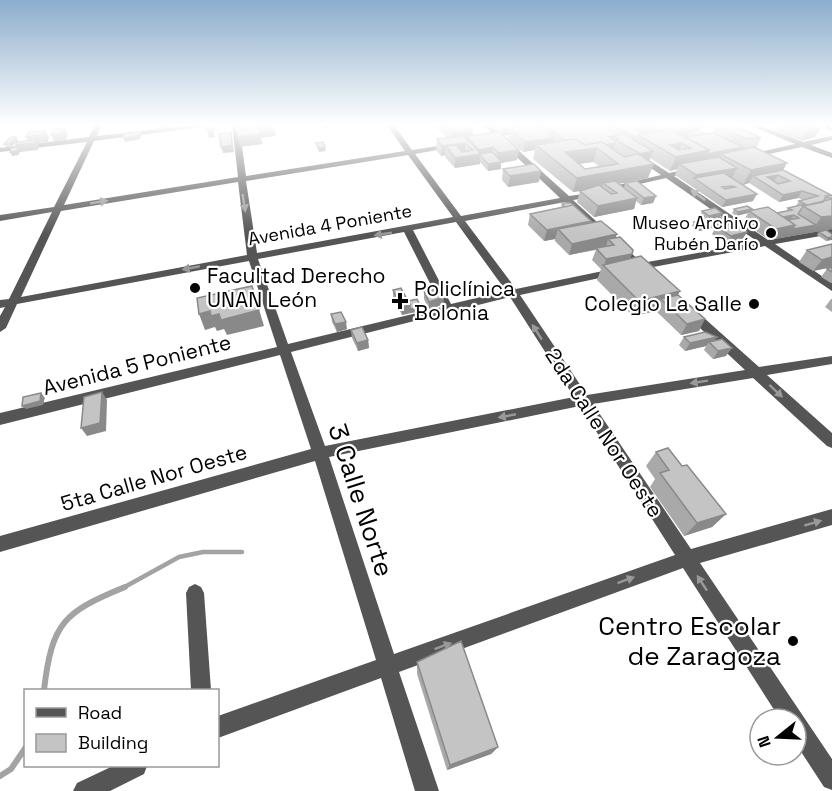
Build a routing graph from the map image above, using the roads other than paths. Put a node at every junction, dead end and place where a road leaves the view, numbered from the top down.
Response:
1 (82, 161) edge
2 (239, 161) edge
3 (354, 161) edge
4 (416, 161) edge
5 (525, 161) edge
6 (646, 161) edge
7 (750, 161) edge
8 (754, 163) edge
9 (698, 168) edge
10 (668, 176) junction
11 (241, 179) junction
12 (611, 190) edge
13 (600, 192) edge
14 (568, 200) junction
15 (60, 208) junction
16 (0, 218) edge
17 (461, 220) junction
18 (408, 230) junction
19 (832, 231) edge
20 (765, 243) junction
21 (252, 256) junction
22 (640, 266) junction
23 (656, 281) edge
24 (832, 288) edge
25 (513, 293) junction
26 (13, 301) junction
27 (0, 304) edge
28 (681, 304) edge
29 (449, 309) junction
30 (0, 328) edge
31 (283, 351) junction
32 (832, 360) edge
33 (756, 373) junction
34 (581, 401) junction
35 (0, 419) edge
36 (832, 442) edge
37 (320, 453) junction
38 (832, 517) edge
39 (0, 544) edge
40 (686, 559) junction
41 (195, 593) dead end
42 (388, 666) junction
43 (201, 689) edge
44 (784, 707) edge
45 (219, 727) edge
46 (808, 743) edge
47 (132, 767) edge
48 (832, 779) edge
49 (85, 791) edge
50 (427, 791) edge

1 - 15 street
2 - 11 street, 3 Calle Norte
3 - 11 street
4 - 17 street, 2da Calle Nor Oeste
5 - 14 street
6 - 10 street
7 - 8 street
9 - 10 street
10 - 12 street
20 -> 10 street
15 -> 11 street
11 -> 21 street, 3 Calle Norte
13 - 14 street, Avenida 4 Poniente
14 - 17 street, Avenida 4 Poniente
14 - 22 street
15 - 16 street
15 - 26 street
17 - 18 street, Avenida 4 Poniente
17 - 25 street, 2da Calle Nor Oeste
18 -> 21 street, Avenida 4 Poniente
18 - 29 street
19 - 20 street, Avenida 5 Poniente
20 - 22 street, Avenida 5 Poniente
20 - 24 street
21 -> 26 street, Avenida 4 Poniente
21 - 31 street, 3 Calle Norte
22 - 23 street
22 - 25 street, Avenida 5 Poniente
25 - 29 street, Avenida 5 Poniente
34 -> 25 street, 2da Calle Nor Oeste
26 - 27 street, Avenida 4 Poniente
26 - 30 street
28 - 33 street
29 - 31 street, Avenida 5 Poniente
31 - 35 street, Avenida 5 Poniente
31 - 37 street, 3 Calle Norte
32 - 33 street, 5ta Calle Nor Oeste
33 -> 34 street, 5ta Calle Nor Oeste
33 -> 36 street
34 -> 37 street, 5ta Calle Nor Oeste
34 - 40 street, 2da Calle Nor Oeste
37 - 39 street, 5ta Calle Nor Oeste
37 - 42 street, 3 Calle Norte
40 -> 38 street
42 -> 40 street
44 -> 40 street, 2da Calle Nor Oeste
41 - 43 street
42 - 45 street
42 - 50 street, 3 Calle Norte
46 - 48 street
47 - 49 street

